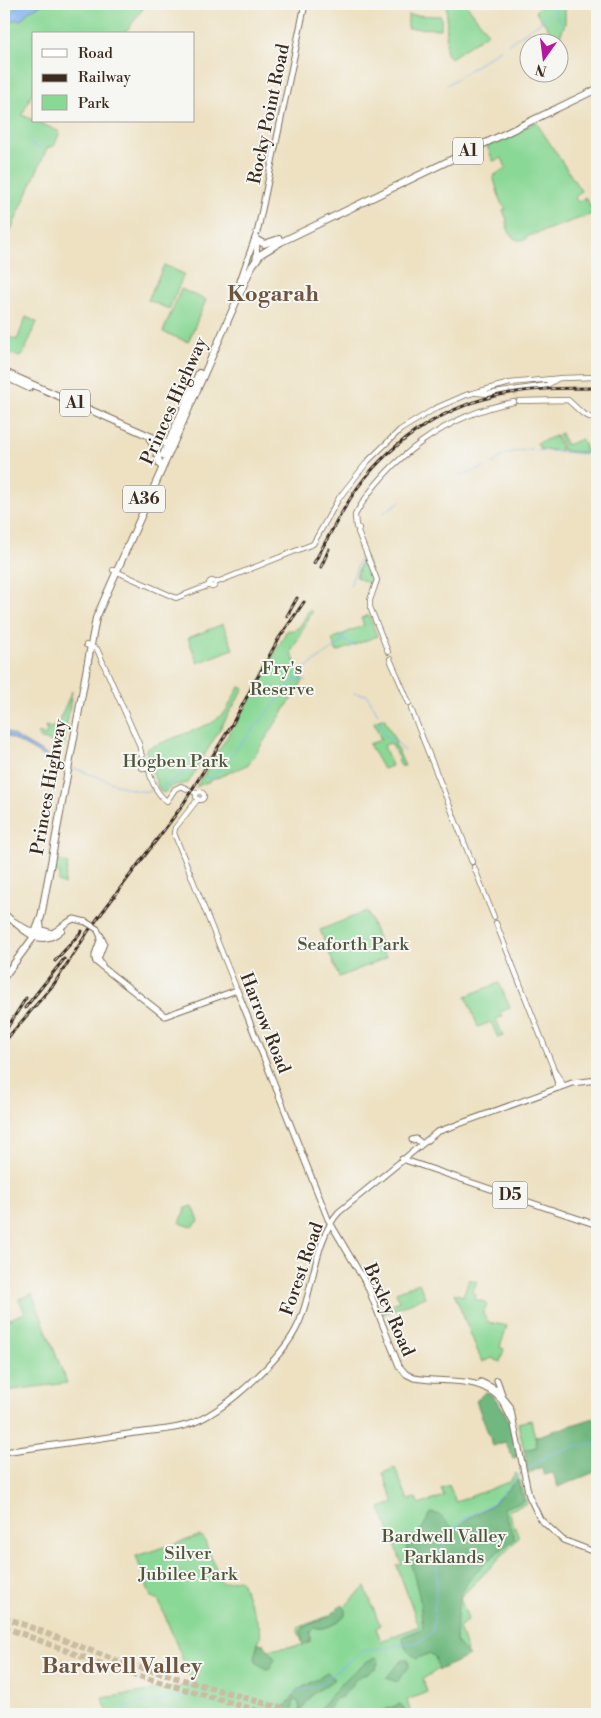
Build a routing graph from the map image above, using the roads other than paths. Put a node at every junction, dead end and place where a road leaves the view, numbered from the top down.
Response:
1 (305, 4) edge
2 (597, 84) edge
3 (597, 89) edge
4 (258, 229) junction
5 (279, 239) junction
6 (258, 240) junction
7 (256, 257) junction
8 (240, 281) junction
9 (4, 372) edge
10 (4, 376) edge
11 (597, 377) edge
12 (557, 379) junction
13 (485, 389) junction
14 (474, 393) junction
15 (490, 394) junction
16 (71, 404) dead end
17 (92, 414) junction
18 (597, 422) edge
19 (173, 429) junction
20 (152, 438) junction
21 (169, 446) junction
22 (160, 465) junction
23 (114, 571) junction
24 (88, 645) junction
25 (66, 767) junction
26 (158, 791) junction
27 (172, 791) junction
28 (4, 913) edge
29 (41, 917) junction
30 (72, 920) junction
31 (51, 933) junction
32 (32, 935) junction
33 (4, 971) edge
34 (4, 977) edge
35 (237, 990) junction
36 (554, 1068) joint
37 (597, 1080) edge
38 (562, 1087) junction
39 (402, 1159) junction
40 (331, 1225) junction
41 (597, 1225) edge
42 (440, 1380) junction
43 (497, 1380) dead end
44 (503, 1397) junction
45 (513, 1422) junction
46 (4, 1452) edge
47 (597, 1553) edge

1 - 4 main road, Rocky Point Road
2 - 5 highway, Princes Highway / A1
3 - 7 highway, Princes Highway / A1
4 - 6 main road, Rocky Point Road
4 - 8 main road, Rocky Point Road
5 - 6 highway
5 - 7 highway, Princes Highway / A1
6 - 7 main road, Rocky Point Road
7 - 8 highway, Princes Highway / A1
7 - 21 highway, Princes Highway / A1
8 - 19 highway, Princes Highway / A1
9 - 20 highway, A1
10 - 17 highway, A1
11 - 12 main road
12 - 13 main road
12 - 15 main road
13 - 14 main road
13 - 15 main road
14 - 15 main road
14 - 23 main road
16 - 17 highway, A1
17 - 20 highway, A1
18 - 36 main road
19 - 20 highway
19 - 21 highway, Princes Highway / A1
20 - 21 highway, A1
20 - 22 highway
21 - 22 highway, Princes Highway / A36
21 - 23 highway, Princes Highway / A36
22 - 23 highway, Princes Highway / A36
23 - 24 highway, Princes Highway / A36
24 - 25 highway, Princes Highway / A36
24 - 26 main road
25 - 29 highway, Princes Highway / A36
25 - 32 highway, Princes Highway / A36
26 - 27 main road
26 - 27 main road
27 - 35 main road, Harrow Road
28 - 32 main road
29 - 31 highway
29 - 32 highway, Princes Highway / A36
30 - 31 main road
30 - 32 main road
30 - 35 main road, bridge
31 - 32 main road
32 - 33 highway, Princes Highway / A36
32 - 34 highway, Princes Highway / A36
35 - 40 main road, Harrow Road
36 - 38 main road
37 - 38 main road, Forest Road
38 - 39 main road, Forest Road
39 - 40 main road, Forest Road
39 - 41 main road, D5
40 - 42 main road, Bexley Road
40 - 46 main road, Forest Road
42 - 44 main road, Bexley Road
42 - 45 main road, Bexley Road
43 - 44 main road
44 - 45 main road, Bexley Road
45 - 47 main road, Bexley Road

